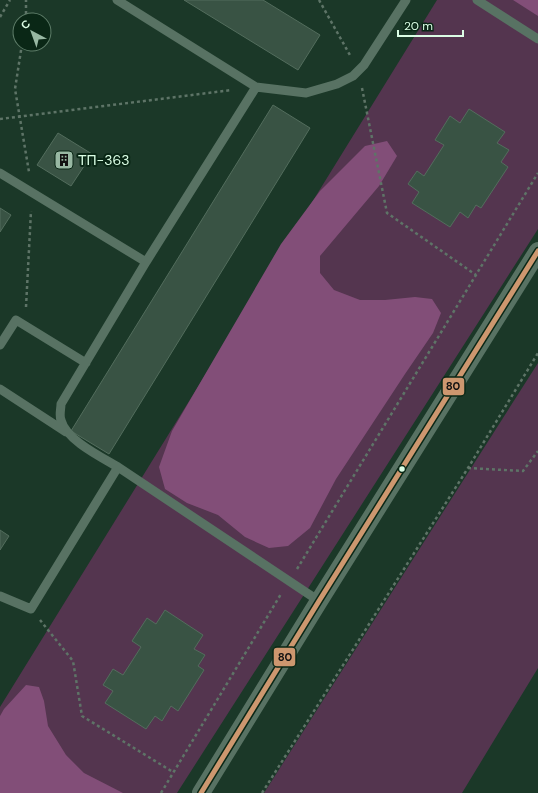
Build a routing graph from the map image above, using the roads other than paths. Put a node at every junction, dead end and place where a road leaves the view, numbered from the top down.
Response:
1 (117, 0) edge
2 (406, 0) edge
3 (477, 0) edge
4 (538, 39) edge
5 (256, 87) junction
6 (0, 173) edge
7 (538, 251) edge
8 (146, 262) junction
9 (0, 345) edge
10 (86, 363) junction
11 (0, 389) edge
12 (67, 433) junction
13 (118, 467) junction
14 (0, 596) edge
15 (319, 601) junction
16 (200, 793) edge

1 - 5 lane
2 - 5 lane
3 - 4 lane
5 - 8 lane
6 - 8 lane
7 - 15 street
8 - 10 lane
9 - 10 lane
10 - 12 lane
11 - 12 lane
12 - 13 lane
13 - 14 lane
13 - 15 lane
15 - 16 street

